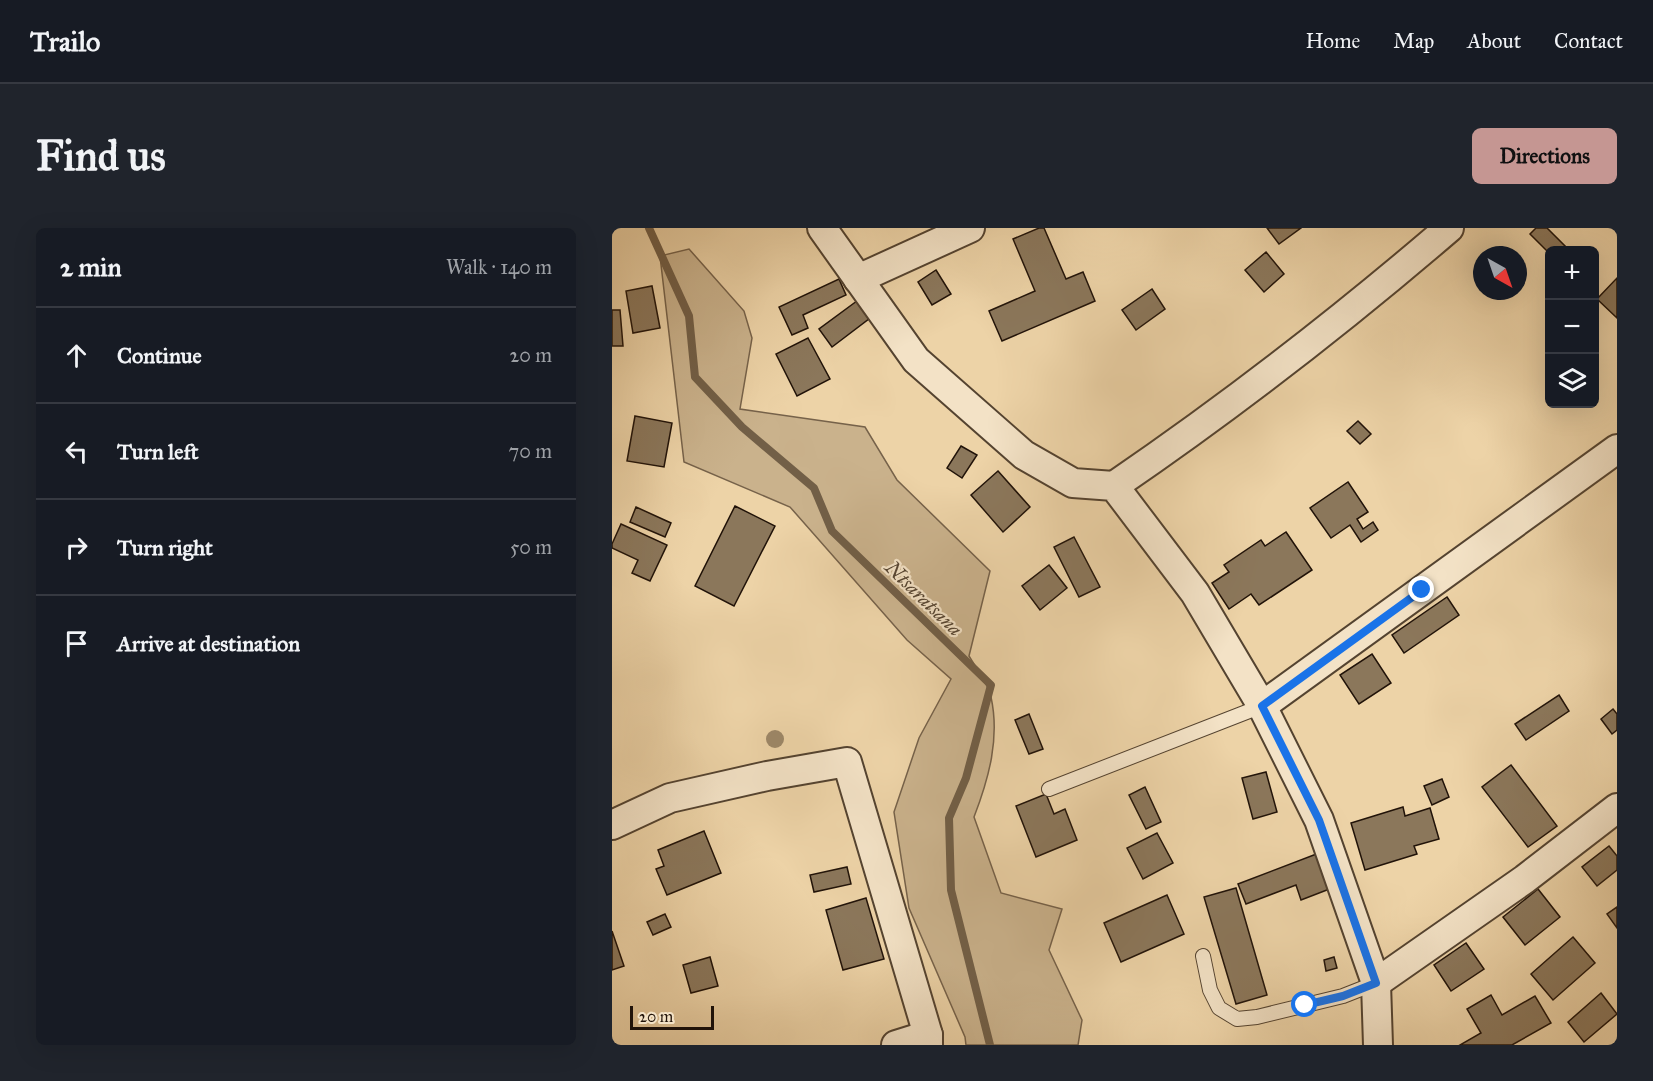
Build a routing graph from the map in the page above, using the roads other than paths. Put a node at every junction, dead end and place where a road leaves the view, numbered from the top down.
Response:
1 (822, 228) edge
2 (970, 228) edge
3 (1449, 228) edge
4 (858, 279) junction
5 (1617, 449) edge
6 (1114, 486) junction
7 (1262, 706) junction
8 (1049, 789) dead end
9 (1617, 808) edge
10 (612, 825) edge
11 (1203, 956) dead end
12 (1376, 983) junction
13 (928, 1040) edge
14 (896, 1045) edge
15 (1378, 1045) edge

1 - 4 street
2 - 4 street
3 - 6 street
4 - 6 street
5 - 7 street
6 - 7 street
7 - 8 lane
7 - 12 street
9 - 12 street
10 - 13 street
11 - 12 lane
12 - 15 street
13 - 14 street

